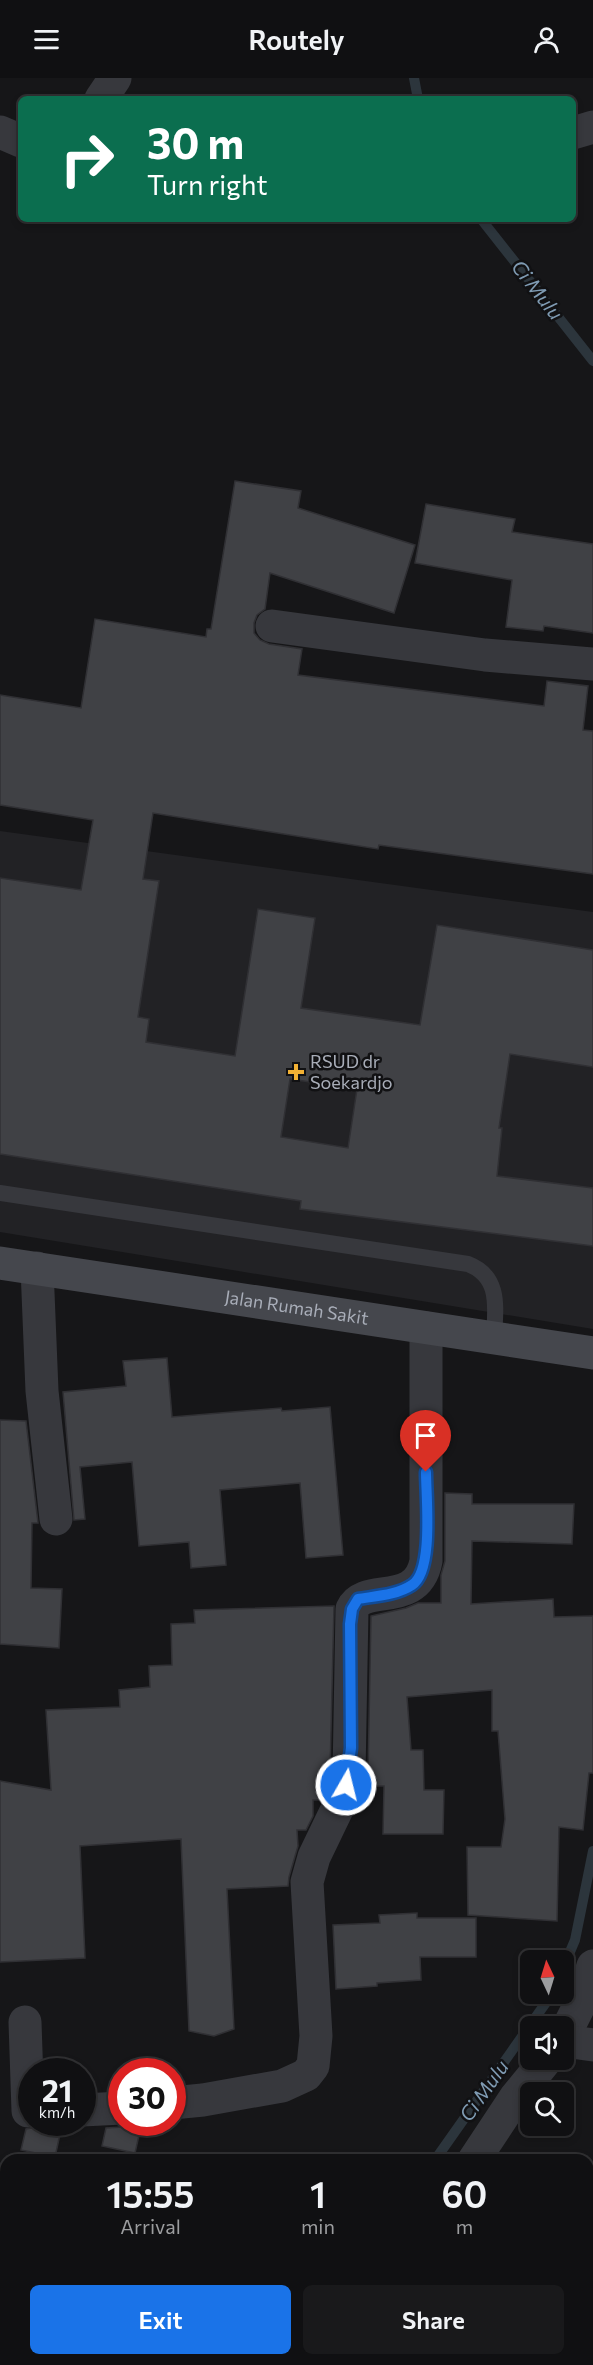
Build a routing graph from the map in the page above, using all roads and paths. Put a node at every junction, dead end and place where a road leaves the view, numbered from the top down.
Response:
1 (115, 78) edge
2 (103, 96) edge
3 (593, 127) edge
4 (0, 132) edge
5 (576, 132) edge
6 (18, 140) edge
7 (272, 626) dead end
8 (593, 664) edge
9 (0, 1193) edge
10 (0, 1263) edge
11 (37, 1268) junction
12 (426, 1328) junction
13 (494, 1339) junction
14 (593, 1353) edge
15 (56, 1519) dead end
16 (593, 1966) edge
17 (574, 2017) edge
18 (25, 2022) dead end
19 (574, 2041) edge
20 (593, 2045) edge
21 (23, 2058) edge
22 (538, 2070) edge
23 (186, 2102) edge
24 (478, 2154) edge

1 - 2 street
3 - 5 street
4 - 6 street
7 - 8 street
9 - 13 lane
10 - 11 main road, Jalan Rumah Sakit
11 - 12 main road, Jalan Rumah Sakit
11 - 15 street
12 - 13 main road, Jalan Rumah Sakit
12 - 23 street
13 - 14 main road, Jalan Rumah Sakit
16 - 17 street
18 - 21 street
19 - 20 street
22 - 24 street

